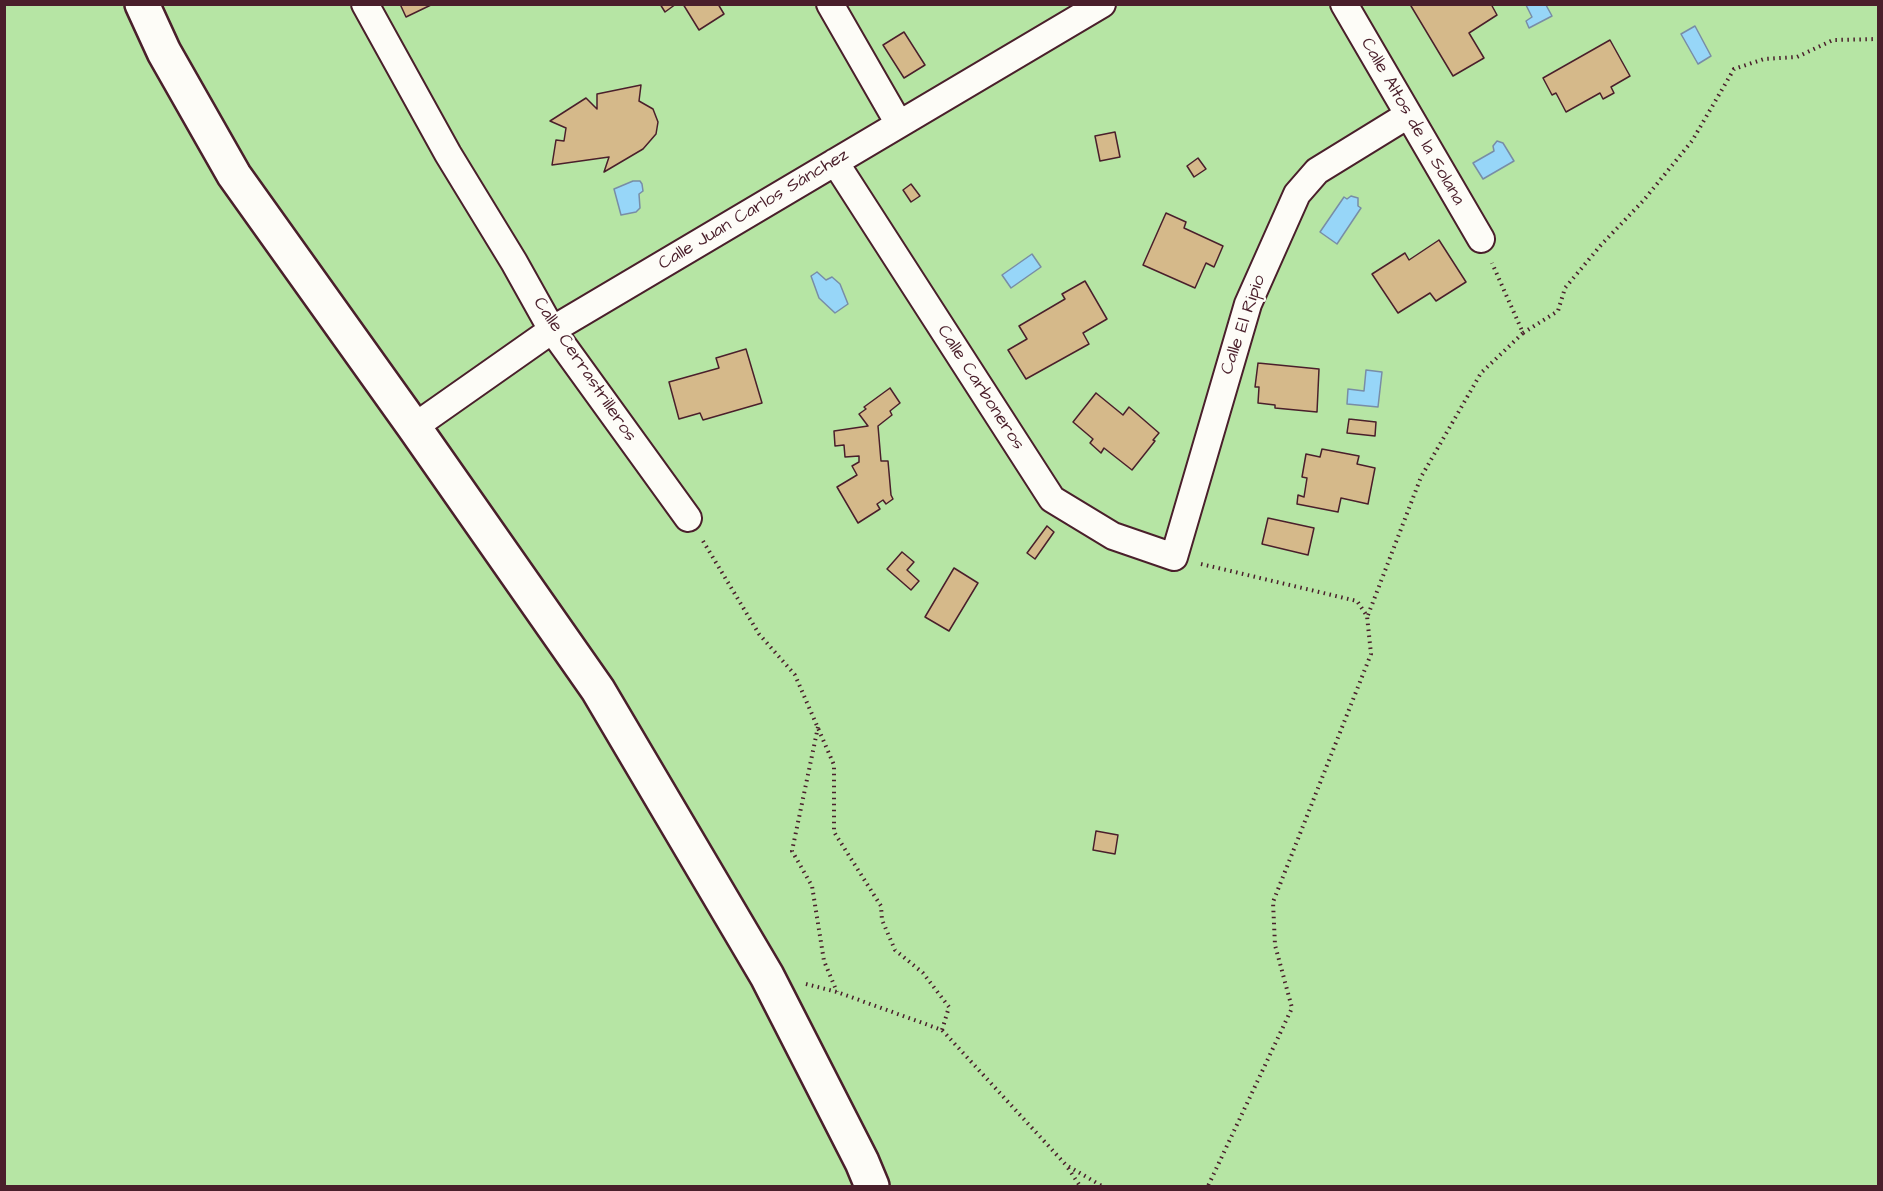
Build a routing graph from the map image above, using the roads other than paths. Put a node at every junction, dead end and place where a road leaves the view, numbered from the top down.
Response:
1 (142, 4) edge
2 (365, 4) edge
3 (830, 4) edge
4 (1102, 4) edge
5 (1344, 4) edge
6 (1408, 115) junction
7 (898, 124) junction
8 (835, 162) junction
9 (1481, 238) road end
10 (552, 330) junction
11 (414, 427) junction
12 (688, 518) road end
13 (1174, 557) joint
14 (872, 1186) edge

1 - 11 main road
2 - 10 street, Calle Cerrastrilleros
3 - 7 street
4 - 7 street, Calle Juan Carlos Sánchez
5 - 6 street, Calle Altos de la Solana
6 - 9 street, Calle Altos de la Solana
6 - 13 street, Calle El Ripio
7 - 8 street, Calle Juan Carlos Sánchez
8 - 10 street, Calle Juan Carlos Sánchez
8 - 13 street, Calle Carboneros
10 - 11 street, Calle Juan Carlos Sánchez
10 - 12 street, Calle Cerrastrilleros
11 - 14 main road

